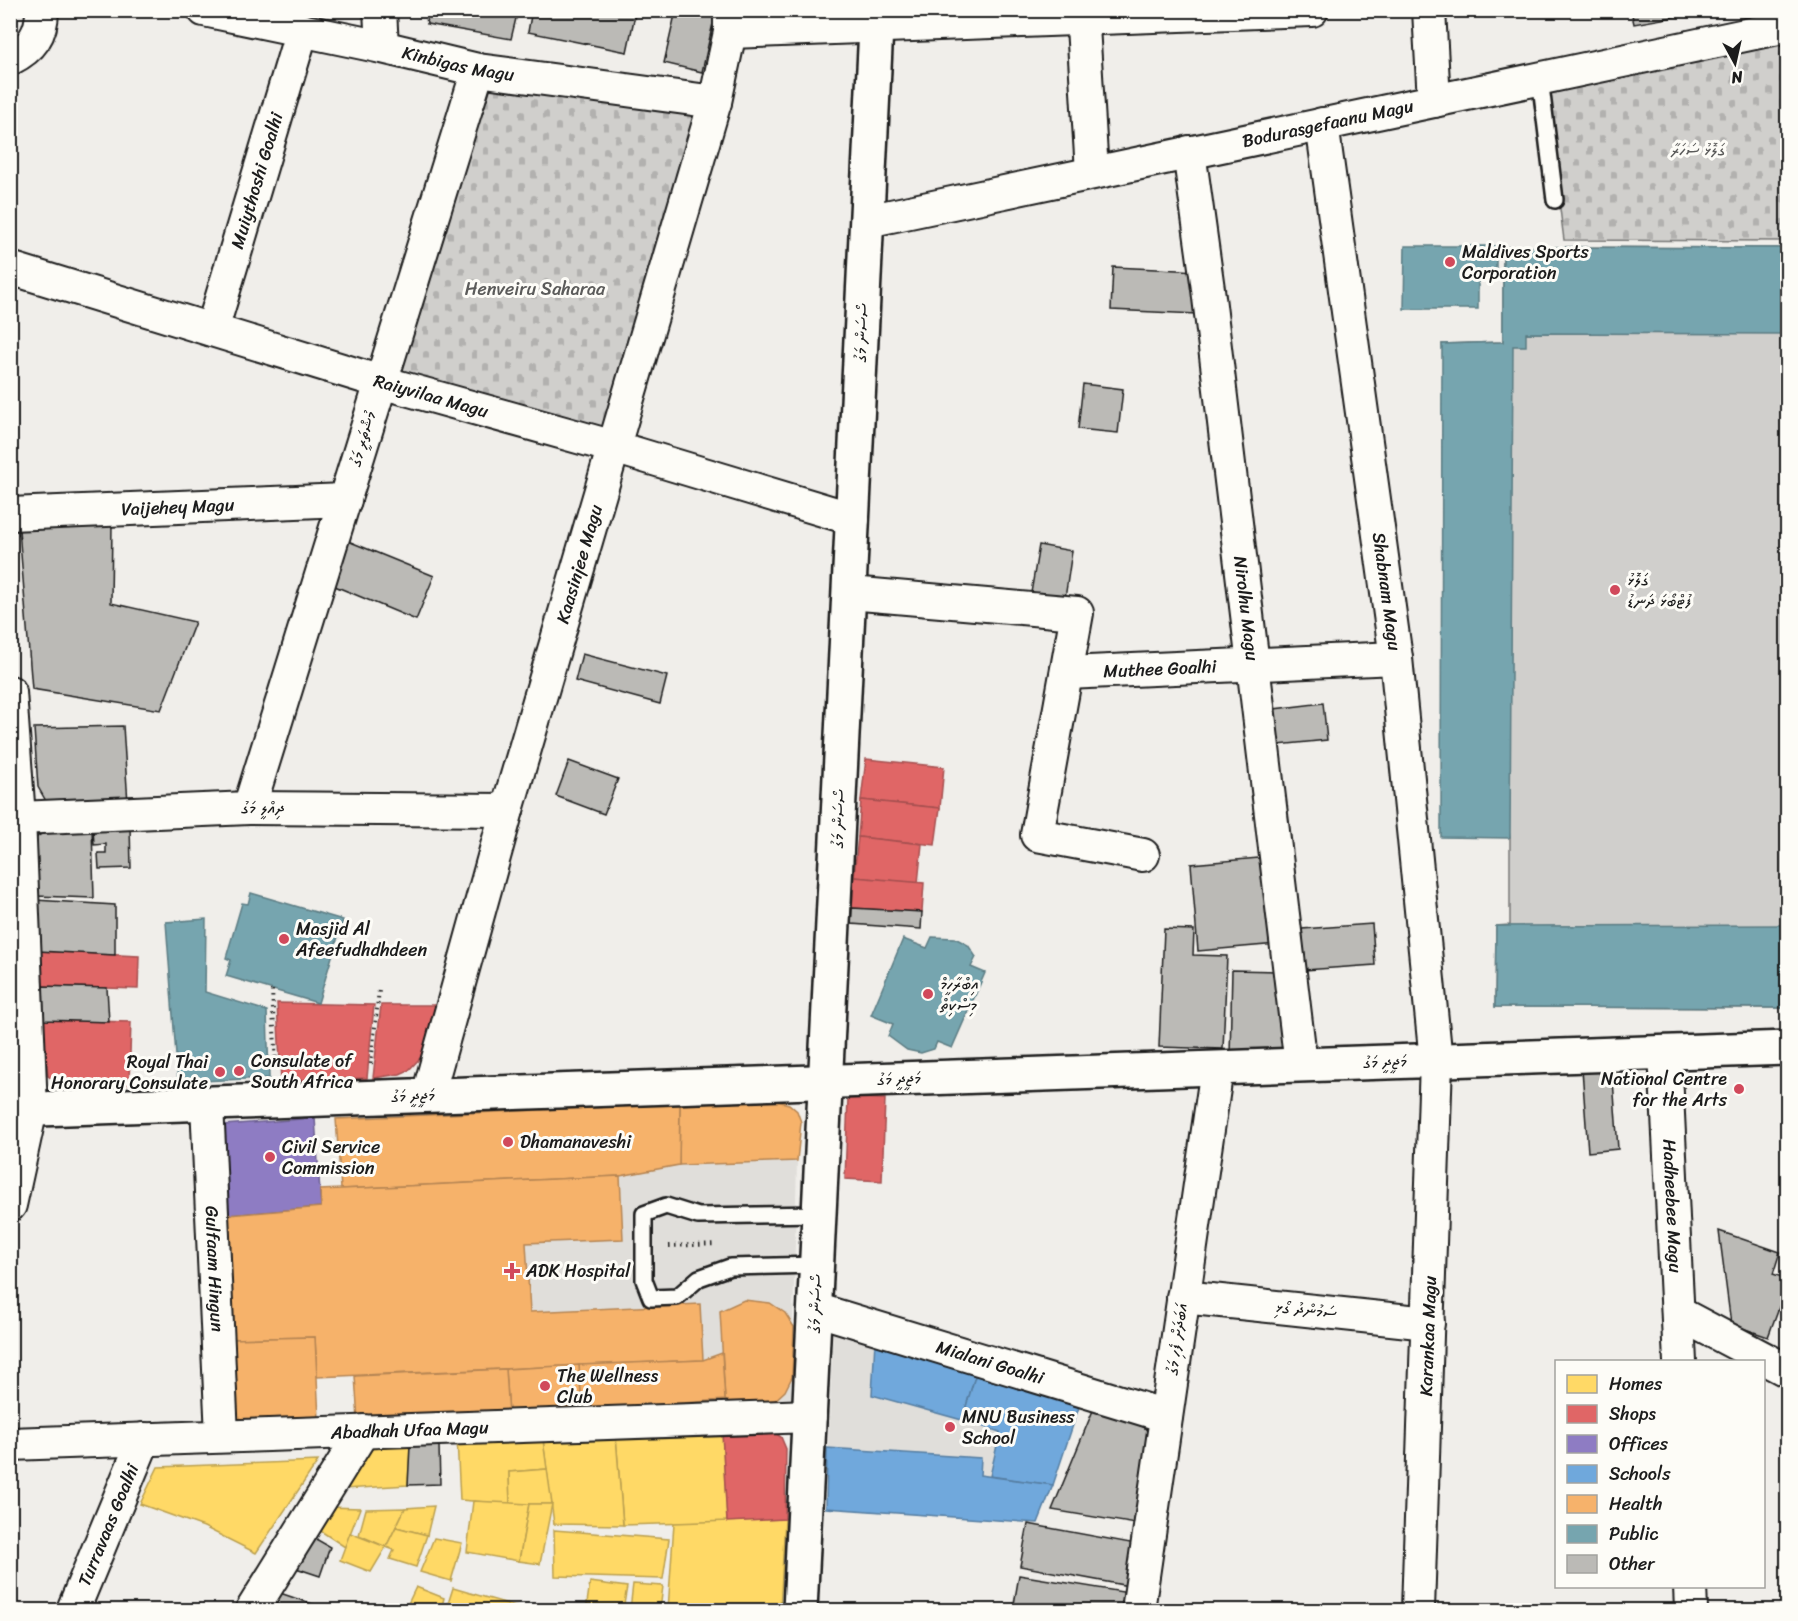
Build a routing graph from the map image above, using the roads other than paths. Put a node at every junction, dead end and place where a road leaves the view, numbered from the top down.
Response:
1 (42, 10) edge
2 (204, 10) edge
3 (380, 10) edge
4 (1312, 10) edge
5 (1429, 10) edge
6 (1083, 15) edge
7 (730, 21) edge
8 (1768, 23) edge
9 (876, 27) junction
10 (302, 30) junction
11 (382, 47) junction
12 (10, 59) edge
13 (478, 70) junction
14 (1540, 78) junction
15 (1434, 101) junction
16 (715, 102) junction
17 (1322, 124) junction
18 (1189, 152) junction
19 (1092, 172) junction
20 (1555, 200) dead end
21 (867, 220) junction
22 (10, 268) edge
23 (212, 330) junction
24 (381, 382) junction
25 (614, 447) junction
26 (345, 500) junction
27 (10, 514) edge
28 (853, 519) junction
29 (850, 592) junction
30 (1396, 658) junction
31 (1254, 666) junction
32 (1067, 673) junction
33 (10, 692) edge
34 (249, 808) junction
35 (507, 810) junction
36 (19, 818) junction
37 (1143, 855) dead end
38 (1788, 1048) edge
39 (1665, 1052) junction
40 (1436, 1060) junction
41 (1301, 1065) junction
42 (1216, 1068) junction
43 (826, 1082) junction
44 (428, 1095) junction
45 (207, 1103) junction
46 (21, 1109) edge
47 (10, 1205) edge
48 (819, 1215) junction
49 (818, 1264) junction
50 (1184, 1297) junction
51 (815, 1309) junction
52 (1678, 1313) junction
53 (1428, 1323) junction
54 (1680, 1360) edge
55 (1788, 1371) edge
56 (810, 1416) junction
57 (1166, 1416) junction
58 (363, 1431) junction
59 (222, 1436) junction
60 (144, 1439) junction
61 (10, 1444) edge
62 (1690, 1588) edge
63 (73, 1611) edge
64 (252, 1611) edge
65 (800, 1611) edge
66 (1138, 1611) edge
67 (1418, 1611) edge
68 (1691, 1611) edge

1 - 12 street
2 - 10 street, Kinbigas Magu
3 - 11 street
4 - 6 street
5 - 15 street
6 - 9 street
6 - 19 street
7 - 9 street
7 - 16 street, Kaasinjee Magu
8 - 14 street, Bodurasgefaanu Magu
9 - 21 street, ސޯސަން މަގު
10 - 11 street, Kinbigas Magu
10 - 23 street, Muiythoshi Goalhi
11 - 13 street, Kinbigas Magu
13 - 16 street, Kinbigas Magu
13 - 24 street, މުޝްތަރީ މަގު
14 - 15 street, Bodurasgefaanu Magu
14 - 20 lane
15 - 17 street, Bodurasgefaanu Magu
16 - 25 street, Kaasinjee Magu
17 - 18 street, Bodurasgefaanu Magu
17 - 30 street, Shabnam Magu
18 - 19 street, Bodurasgefaanu Magu
18 - 31 street, Nirolhu Magu
19 - 21 street, Bodurasgefaanu Magu
21 - 28 street, ސޯސަން މަގު
22 - 23 street, Raiyvilaa Magu
23 - 24 street, Raiyvilaa Magu
24 - 25 street, Raiyvilaa Magu
24 - 26 street, މުޝްތަރީ މަގު
25 - 28 street, Raiyvilaa Magu
25 - 35 street, Kaasinjee Magu
26 - 27 street, Vaijehey Magu
26 - 34 street, މުޝްތަރީ މަގު
28 - 29 street, ސޯސަން މަގު
29 - 32 street
29 - 43 street, ސޯސަން މަގު
30 - 31 street, Muthee Goalhi
30 - 40 street, Shabnam Magu
31 - 32 street, Muthee Goalhi
31 - 41 street, Nirolhu Magu
32 - 37 street
33 - 36 street
34 - 35 street, ދިއްލީ މަގު
34 - 36 street, ދިއްލީ މަގު
35 - 44 street, Kaasinjee Magu
36 - 46 street
38 - 39 street, މަޖީދީ މަގު
39 - 40 street, މަޖީދީ މަގު
39 - 52 street, Hadheebee Magu
40 - 41 street, މަޖީދީ މަގު
40 - 53 street, Karankaa Magu
41 - 42 street, މަޖީދީ މަގު
42 - 43 street, މަޖީދީ މަގު
42 - 50 street, އަބަދަށް ފެހި މަގު
43 - 44 street, މަޖީދީ މަގު
43 - 48 street, ސޯސަން މަގު
44 - 45 street, މަޖީދީ މަގު
45 - 46 street, މަޖީދީ މަގު
45 - 59 street, Gulfaam Hingun
46 - 47 street
48 - 49 street, ސޯސަން މަގު
48 - 49 lane
49 - 51 street, ސޯސަން މަގު
50 - 53 street, ސަމުންދު ގޯޅި
50 - 57 street, އަބަދަށް ފެހި މަގު
51 - 56 street, ސޯސަން މަގު
51 - 57 street, Mialani Goalhi
52 - 54 street, Hadheebee Magu
52 - 55 street
53 - 67 street, Karankaa Magu
56 - 58 street, Abadhah Ufaa Magu
56 - 65 street, ސޯސަން މަގު
57 - 66 street, އަބަދަށް ފެހި މަގު
58 - 59 street, Abadhah Ufaa Magu
58 - 64 street
59 - 60 street, Abadhah Ufaa Magu
60 - 61 street, Abadhah Ufaa Magu
60 - 63 street, Turravaas Goalhi
62 - 68 street

